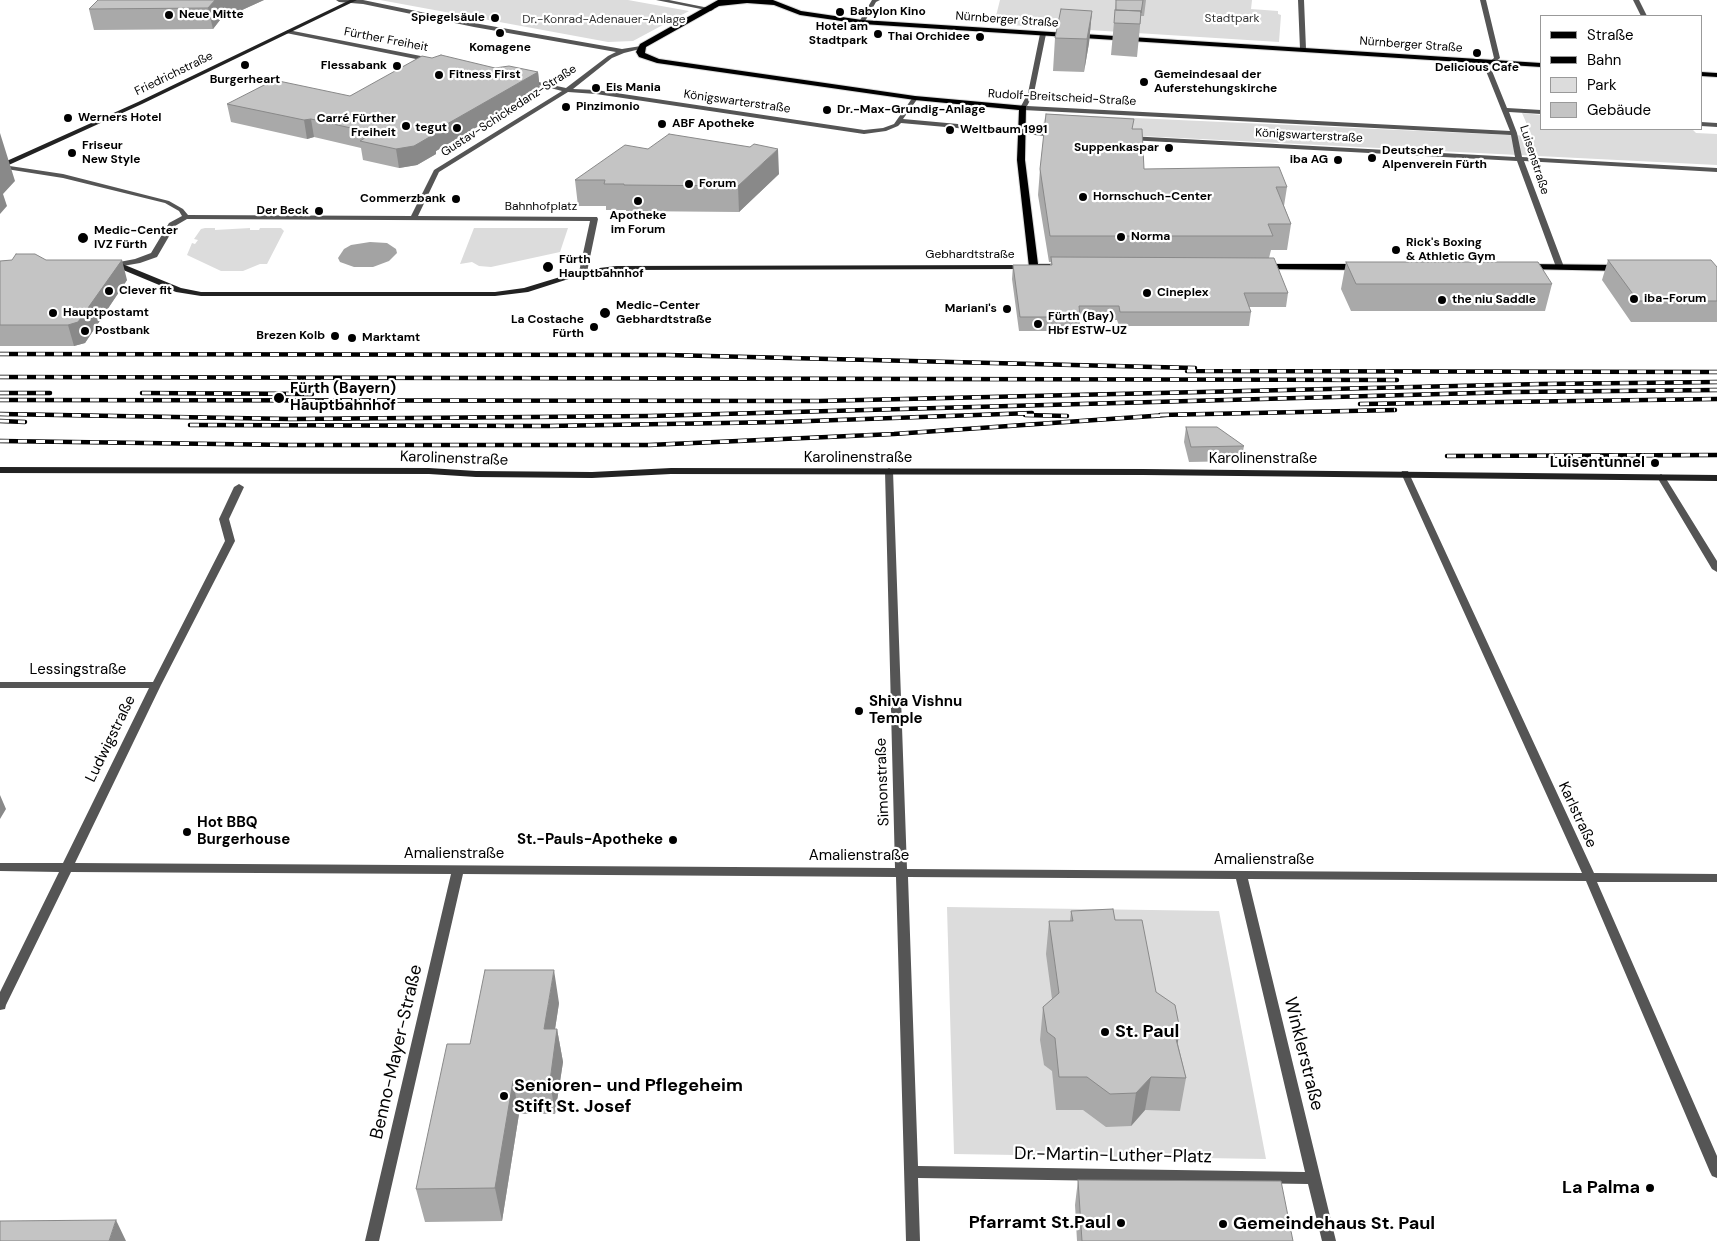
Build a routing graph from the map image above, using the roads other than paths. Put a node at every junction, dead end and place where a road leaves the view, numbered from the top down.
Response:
1 (339, 0) edge
2 (659, 0) edge
3 (878, 0) edge
4 (1301, 0) edge
5 (1483, 0) edge
6 (1636, 0) edge
7 (352, 1) edge
8 (770, 1) edge
9 (717, 4) edge
10 (1644, 15) edge
11 (862, 22) junction
12 (288, 32) junction
13 (1043, 34) junction
14 (1303, 50) junction
15 (622, 52) junction
16 (641, 52) junction
17 (434, 61) edge
18 (1491, 62) junction
19 (1540, 65) edge
20 (1702, 74) edge
21 (1717, 76) edge
22 (519, 78) edge
23 (567, 90) junction
24 (915, 98) junction
25 (1023, 108) junction
26 (1504, 110) junction
27 (1540, 112) edge
28 (901, 121) junction
29 (1702, 124) edge
30 (1717, 125) edge
31 (1020, 133) junction
32 (1514, 133) junction
33 (1068, 135) edge
34 (1116, 138) edge
35 (1518, 158) junction
36 (1, 167) edge
37 (1717, 170) edge
38 (186, 217) junction
39 (414, 218) junction
40 (102, 265) edge
41 (117, 265) junction
42 (1034, 267) junction
43 (1064, 267) edge
44 (1250, 267) edge
45 (1374, 267) edge
46 (1519, 267) edge
47 (1560, 267) junction
48 (1633, 268) edge
49 (583, 272) junction
50 (0, 470) edge
51 (890, 471) junction
52 (1405, 473) junction
53 (1661, 477) junction
54 (1717, 478) edge
55 (239, 487) dead end
56 (1717, 569) edge
57 (0, 685) edge
58 (156, 685) junction
59 (0, 867) edge
60 (67, 867) junction
61 (458, 871) junction
62 (903, 872) junction
63 (1241, 876) junction
64 (1590, 878) junction
65 (1717, 878) edge
66 (0, 1005) edge
67 (912, 1172) junction
68 (1717, 1172) edge
69 (1313, 1178) junction
70 (372, 1241) edge
71 (913, 1241) edge
72 (1329, 1241) edge

1 - 7 street
2 - 9 street
3 - 11 street
4 - 14 street
5 - 18 street
6 - 10 street
7 - 12 main road, Friedrichstraße
7 - 15 street
8 - 9 main road, Nürnberger Straße
8 - 11 main road, Nürnberger Straße
9 - 16 main road, Gustav-Schickedanz-Straße
11 - 13 main road, Nürnberger Straße
12 - 17 street, Fürther Freiheit
12 - 36 main road, Friedrichstraße
13 - 14 main road, Nürnberger Straße
13 - 25 street
14 - 18 main road, Nürnberger Straße
15 - 16 street, Gustav-Schickedanz-Straße
15 - 23 street, Gustav-Schickedanz-Straße
16 - 24 main road, Rudolf-Breitscheid-Straße
18 - 19 main road, Nürnberger Straße
18 - 26 street, Luisenstraße
20 - 21 main road
22 - 23 street
23 - 28 street, Königswarterstraße
23 - 39 street, Gustav-Schickedanz-Straße
24 - 25 main road, Rudolf-Breitscheid-Straße
24 - 28 street
25 - 31 main road
25 - 32 street, Rudolf-Breitscheid-Straße
26 - 27 street
26 - 32 street, Luisenstraße
28 - 31 street, Königswarterstraße
29 - 30 street
31 - 33 street, Königswarterstraße
31 - 42 main road
32 - 35 street, Luisenstraße
34 - 35 street, Königswarterstraße
35 - 37 street, Königswarterstraße
35 - 47 street, Luisenstraße
36 - 38 street
38 - 39 street, Bahnhofplatz
38 - 41 street
39 - 49 street, Bahnhofplatz
40 - 41 main road
41 - 49 main road
42 - 43 main road, Gebhardtstraße
42 - 49 main road, Gebhardtstraße
44 - 45 main road
46 - 47 main road
47 - 48 main road
50 - 51 main road, Karolinenstraße
51 - 52 main road, Karolinenstraße
51 - 62 street, Simonstraße
52 - 53 main road, Karolinenstraße
52 - 64 street, Karlstraße
53 - 54 main road, Karolinenstraße
53 - 56 street
55 - 58 street, Ludwigstraße
57 - 58 street, Lessingstraße
58 - 60 street, Ludwigstraße
59 - 60 street, Amalienstraße
60 - 61 street, Amalienstraße
60 - 66 street, Ludwigstraße
61 - 62 street, Amalienstraße
61 - 70 street, Benno-Mayer-Straße
62 - 63 street, Amalienstraße
62 - 67 street, Simonstraße
63 - 64 street, Amalienstraße
63 - 69 street, Winklerstraße
64 - 65 street, Amalienstraße
64 - 68 street, Karlstraße
67 - 69 street, Dr.-Martin-Luther-Platz
67 - 71 street, Simonstraße
69 - 72 street, Winklerstraße

